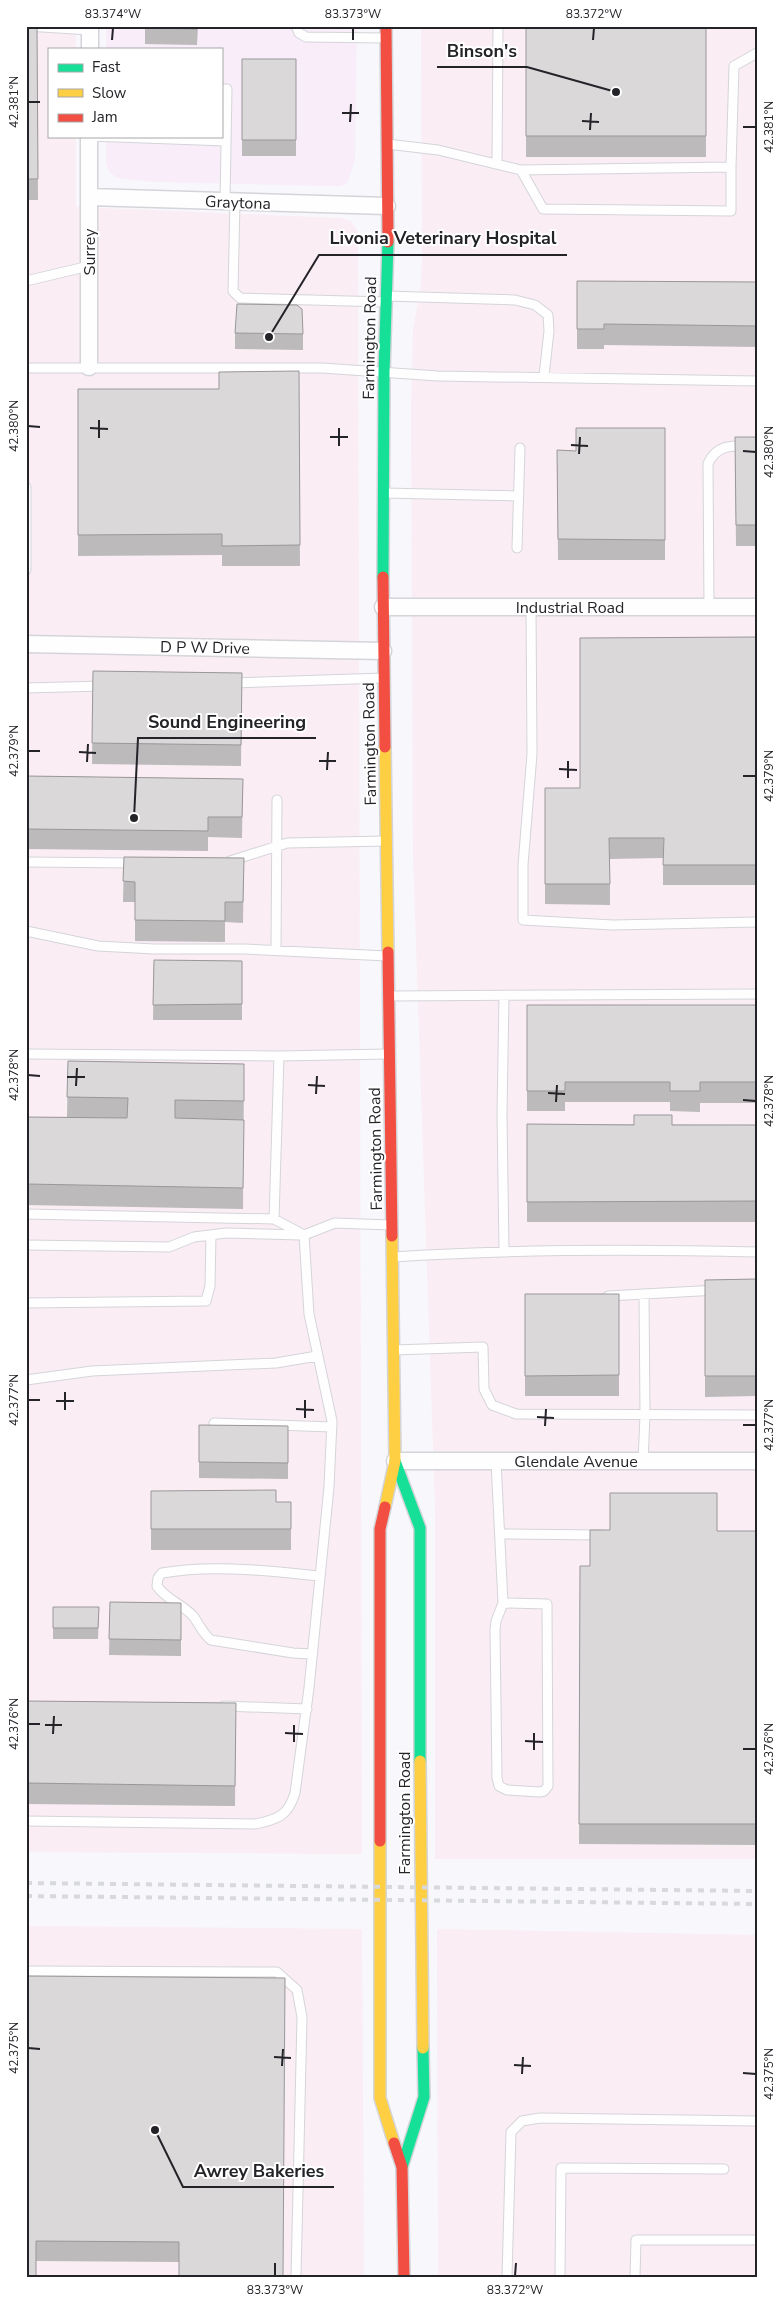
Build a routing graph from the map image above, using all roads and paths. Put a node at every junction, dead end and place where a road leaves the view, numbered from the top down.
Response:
1 (26, 26) edge
2 (296, 26) edge
3 (498, 26) edge
4 (90, 28) edge
5 (387, 30) edge
6 (90, 48) edge
7 (757, 53) edge
8 (222, 89) edge
9 (89, 138) edge
10 (144, 138) edge
11 (226, 141) junction
12 (387, 144) junction
13 (496, 164) junction
14 (732, 167) junction
15 (521, 170) junction
16 (89, 197) junction
17 (230, 201) junction
18 (387, 206) junction
19 (89, 266) junction
20 (26, 281) edge
21 (386, 299) junction
22 (89, 367) junction
23 (26, 368) edge
24 (384, 372) junction
25 (544, 376) junction
26 (757, 381) edge
27 (757, 446) edge
28 (520, 448) dead end
29 (26, 487) edge
30 (384, 493) junction
31 (518, 496) junction
32 (517, 548) dead end
33 (26, 570) edge
34 (383, 607) junction
35 (531, 607) junction
36 (709, 607) junction
37 (757, 607) edge
38 (26, 644) edge
39 (383, 650) junction
40 (384, 678) junction
41 (225, 683) edge
42 (116, 686) edge
43 (26, 688) edge
44 (277, 800) dead end
45 (386, 841) junction
46 (277, 845) junction
47 (26, 862) edge
48 (220, 862) edge
49 (144, 863) edge
50 (757, 922) edge
51 (26, 931) edge
52 (276, 950) junction
53 (388, 956) junction
54 (757, 994) edge
55 (389, 996) junction
56 (504, 996) junction
57 (26, 1054) edge
58 (390, 1054) junction
59 (278, 1056) junction
60 (26, 1214) edge
61 (274, 1219) junction
62 (393, 1225) junction
63 (211, 1235) junction
64 (304, 1235) junction
65 (26, 1245) edge
66 (504, 1251) junction
67 (757, 1252) edge
68 (393, 1257) junction
69 (726, 1290) edge
70 (644, 1294) junction
71 (595, 1296) edge
72 (26, 1302) edge
73 (394, 1350) junction
74 (317, 1356) junction
75 (26, 1380) edge
76 (645, 1415) junction
77 (757, 1415) edge
78 (214, 1423) edge
79 (332, 1427) junction
80 (395, 1461) junction
81 (496, 1461) junction
82 (643, 1461) junction
83 (757, 1461) edge
84 (501, 1534) junction
85 (604, 1535) edge
86 (320, 1576) junction
87 (503, 1603) junction
88 (312, 1654) junction
89 (210, 1706) edge
90 (307, 1709) junction
91 (26, 1821) edge
92 (26, 1971) edge
93 (757, 2121) edge
94 (402, 2166) junction
95 (724, 2169) dead end
96 (757, 2240) edge
97 (296, 2277) edge
98 (404, 2277) edge
99 (507, 2277) edge
100 (560, 2277) edge
101 (635, 2277) edge

1 - 4 lane
2 - 5 lane
3 - 13 lane
4 - 6 street
5 - 12 main road, Farmington Road
7 - 14 lane
8 - 11 lane
9 - 16 street, Surrey
10 - 11 lane
11 - 17 lane
12 - 13 lane
12 - 18 main road, Farmington Road
13 - 15 lane
14 - 15 lane
14 - 15 lane
16 - 17 street, Graytona
16 - 19 street, Surrey
17 - 18 street, Graytona
17 - 21 lane
18 - 21 main road, Farmington Road
19 - 20 lane
19 - 22 street, Surrey
21 - 24 main road, Farmington Road
21 - 25 lane
22 - 23 lane
22 - 24 lane
24 - 25 lane
24 - 30 main road, Farmington Road
25 - 26 lane
27 - 36 lane
28 - 31 lane
29 - 33 lane
30 - 31 lane
30 - 34 main road, Farmington Road
31 - 32 lane
34 - 35 street, Industrial Road
34 - 39 main road, Farmington Road
35 - 36 street, Industrial Road
35 - 50 lane
36 - 37 street, Industrial Road
38 - 39 street, D P W Drive
39 - 40 main road, Farmington Road
40 - 41 lane
40 - 45 main road, Farmington Road
42 - 43 lane
44 - 46 lane
45 - 46 lane
45 - 53 main road, Farmington Road
46 - 48 lane
46 - 52 lane
47 - 49 lane
51 - 52 lane
52 - 53 lane
53 - 55 main road, Farmington Road
54 - 56 lane
55 - 56 lane
55 - 58 main road, Farmington Road
56 - 66 lane
57 - 59 lane
58 - 59 lane
58 - 62 main road, Farmington Road
59 - 61 lane
60 - 61 lane
61 - 64 lane
62 - 64 lane
62 - 68 main road, Farmington Road
63 - 64 lane
63 - 65 lane
63 - 72 lane
64 - 74 lane
66 - 67 lane
66 - 68 lane
68 - 73 main road, Farmington Road
69 - 70 lane
70 - 71 lane
70 - 76 lane
73 - 76 lane
73 - 80 main road, Farmington Road
74 - 75 lane
74 - 79 lane
76 - 77 lane
76 - 82 lane
78 - 79 lane
79 - 86 lane
80 - 81 street, Glendale Avenue
80 - 94 main road, Farmington Road
80 - 94 main road, Farmington Road
81 - 82 street, Glendale Avenue
81 - 84 lane
82 - 83 street, Glendale Avenue
84 - 85 lane
84 - 87 lane
86 - 88 lane
86 - 88 lane
87 - 87 lane
88 - 90 lane
89 - 90 lane
90 - 91 lane
92 - 97 lane
93 - 99 lane
94 - 98 main road, Farmington Road
95 - 100 lane
96 - 101 lane

